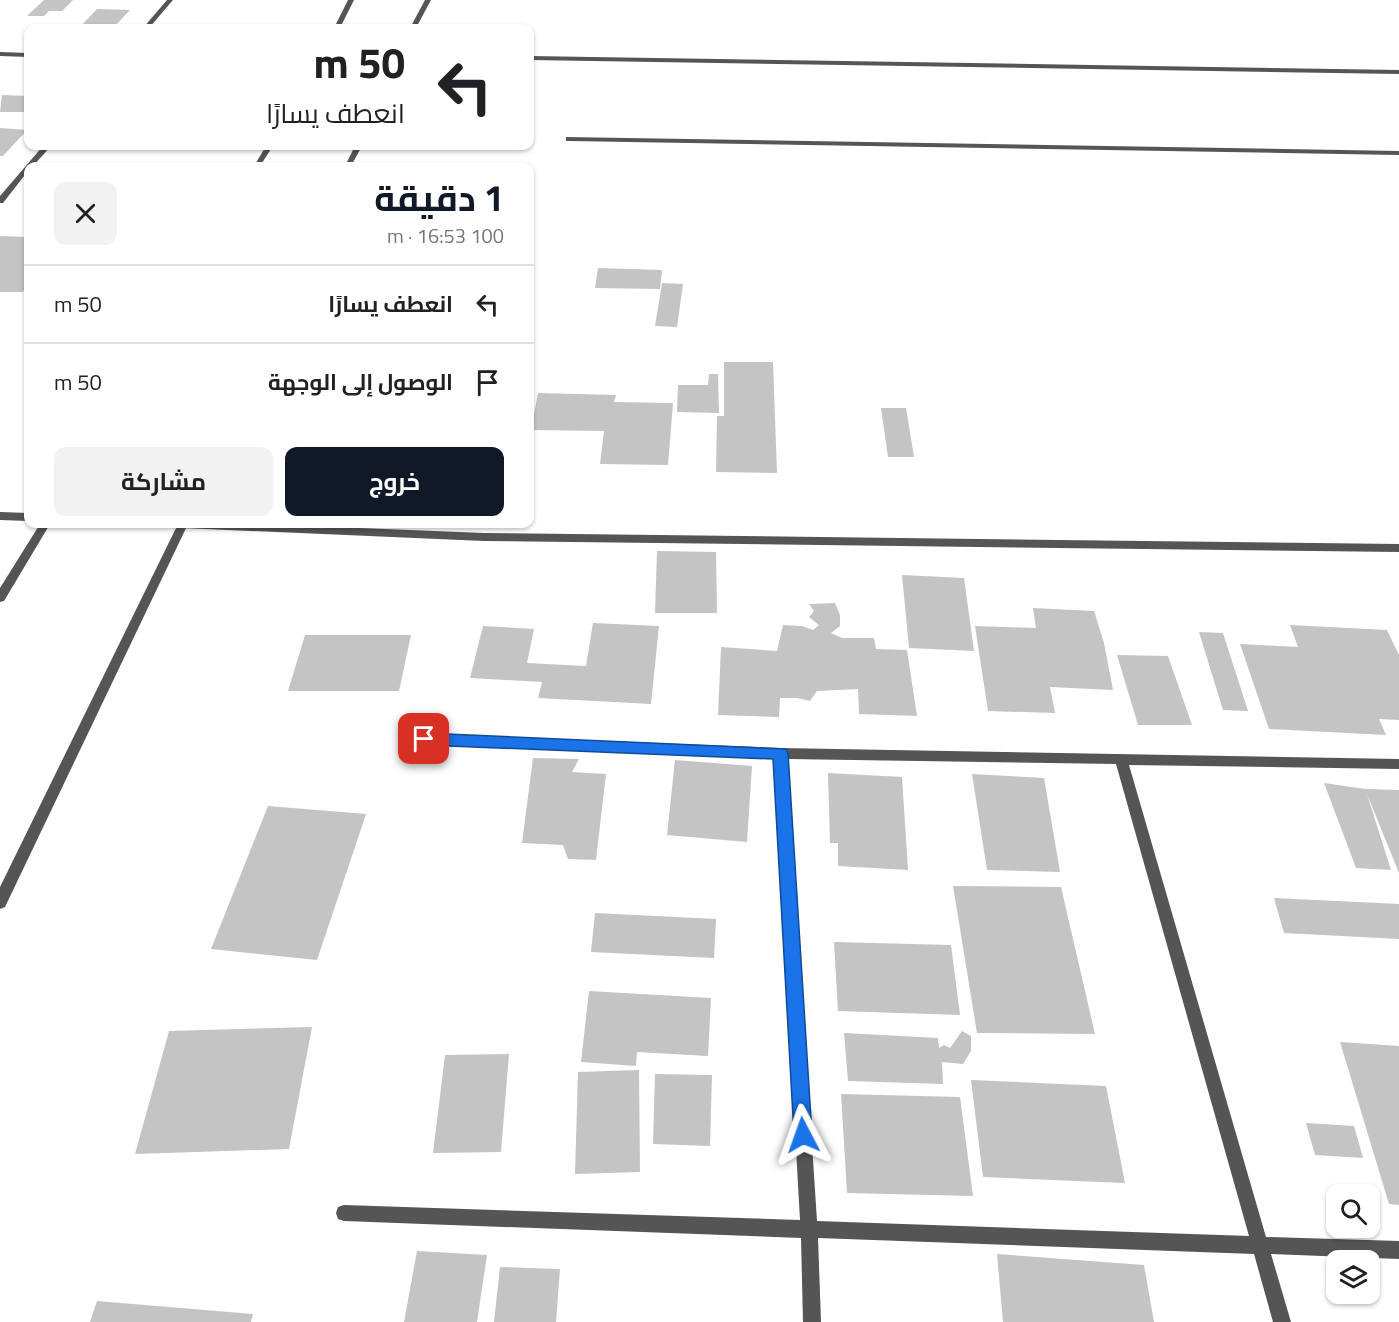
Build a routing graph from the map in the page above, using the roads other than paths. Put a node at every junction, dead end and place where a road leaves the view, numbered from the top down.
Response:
1 (170, 0) edge
2 (351, 0) edge
3 (428, 0) edge
4 (149, 24) edge
5 (339, 24) edge
6 (415, 24) edge
7 (0, 54) edge
8 (24, 55) edge
9 (534, 58) edge
10 (1399, 72) edge
11 (569, 139) dead end
12 (44, 150) edge
13 (1399, 153) edge
14 (33, 162) edge
15 (24, 173) edge
16 (0, 201) edge
17 (0, 516) edge
18 (24, 517) edge
19 (43, 528) edge
20 (180, 528) edge
21 (275, 528) edge
22 (1399, 548) edge
23 (0, 598) edge
24 (424, 739) dead end
25 (780, 753) junction
26 (1121, 759) junction
27 (1399, 764) edge
28 (0, 902) edge
29 (344, 1214) dead end
30 (809, 1230) junction
31 (1261, 1245) junction
32 (1399, 1250) edge
33 (812, 1322) edge
34 (1282, 1322) edge

1 - 4 street
2 - 5 street
3 - 6 street
7 - 8 street
9 - 10 street
11 - 13 street
12 - 14 street
15 - 16 street
17 - 18 street
19 - 23 street
20 - 28 street
21 - 22 street
24 - 25 street
25 - 26 street
25 - 30 street
26 - 27 street
26 - 31 street
29 - 30 street
30 - 31 street
30 - 33 street
31 - 32 street
31 - 34 street

